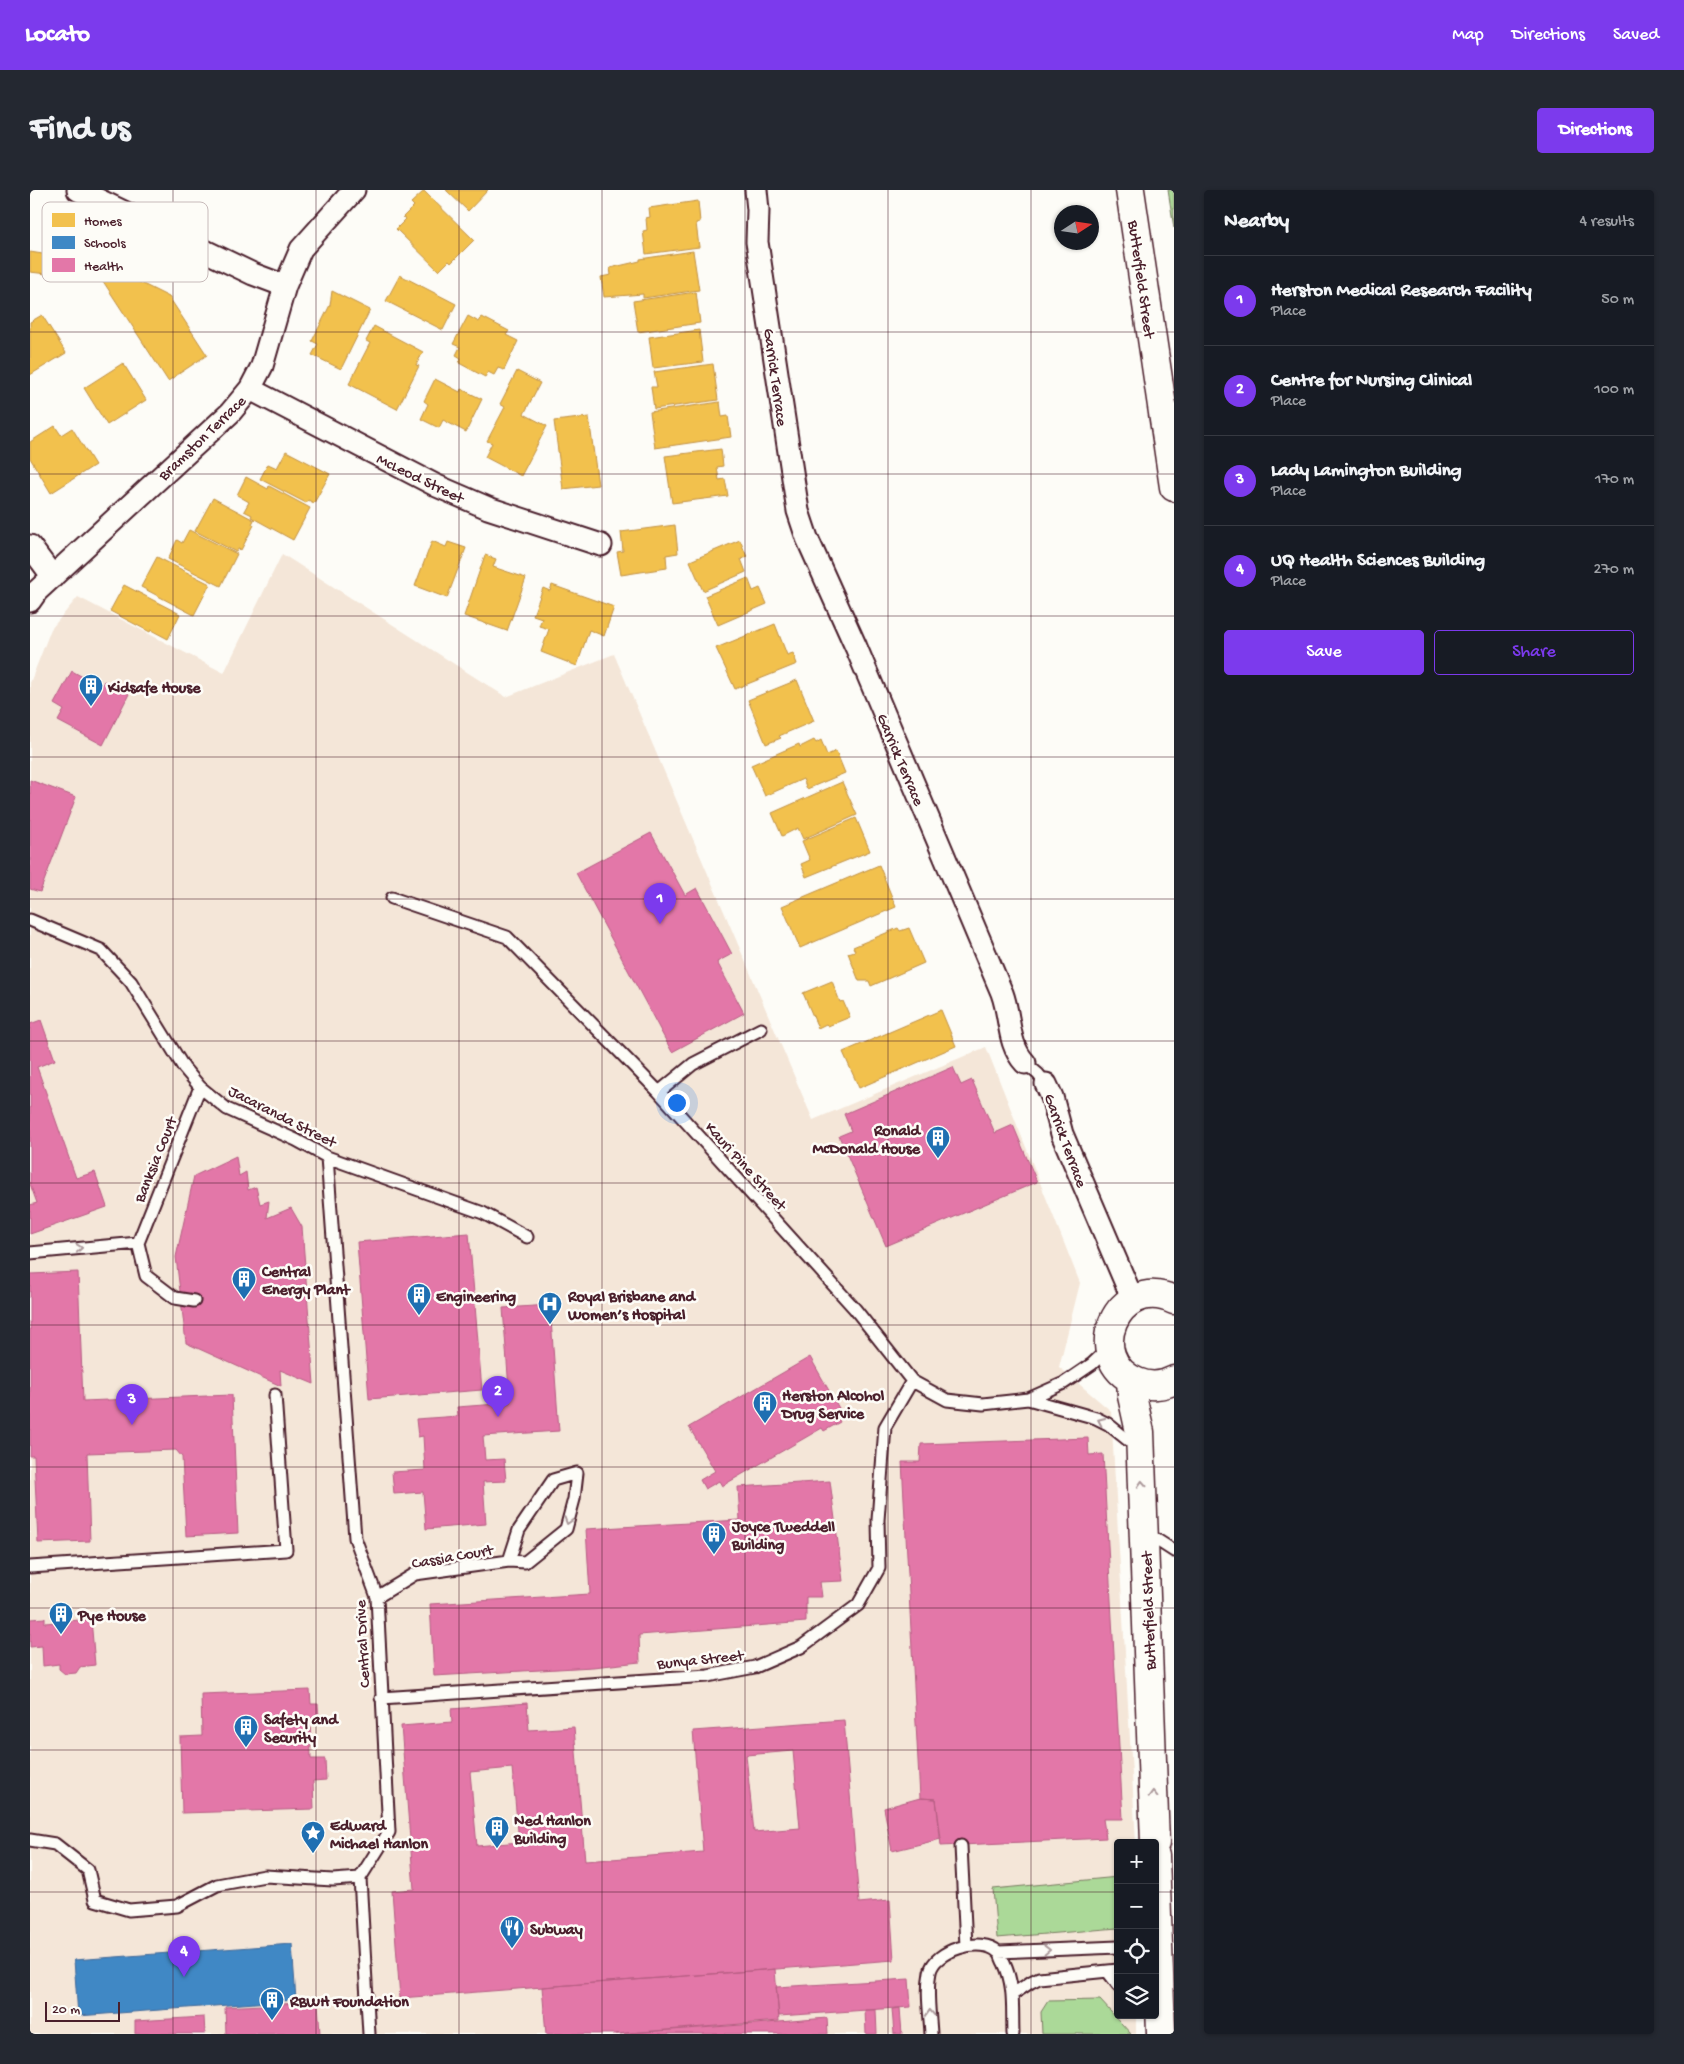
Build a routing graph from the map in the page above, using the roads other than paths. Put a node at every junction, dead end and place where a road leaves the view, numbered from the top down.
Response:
1 (78, 190) edge
2 (354, 190) edge
3 (756, 190) edge
4 (1130, 190) edge
5 (103, 202) edge
6 (208, 252) edge
7 (285, 286) junction
8 (250, 388) junction
9 (1174, 487) edge
10 (601, 545) dead end
11 (30, 546) edge
12 (52, 577) junction
13 (30, 601) edge
14 (392, 898) dead end
15 (30, 920) edge
16 (761, 1029) dead end
17 (1025, 1063) joint
18 (1046, 1084) joint
19 (200, 1087) junction
20 (659, 1092) junction
21 (327, 1157) junction
22 (527, 1237) dead end
23 (138, 1243) junction
24 (30, 1253) edge
25 (1172, 1296) edge
26 (1134, 1300) junction
27 (194, 1301) dead end
28 (1109, 1348) junction
29 (1131, 1380) junction
30 (1174, 1380) edge
31 (912, 1381) junction
32 (275, 1395) dead end
33 (1028, 1399) junction
34 (1140, 1450) junction
35 (1144, 1532) junction
36 (1174, 1551) edge
37 (509, 1561) junction
38 (30, 1568) edge
39 (377, 1597) junction
40 (380, 1698) junction
41 (1155, 1839) edge
42 (30, 1840) edge
43 (961, 1846) dead end
44 (360, 1878) junction
45 (1114, 1945) edge
46 (966, 1946) junction
47 (998, 1952) junction
48 (1113, 1971) edge
49 (1156, 1974) edge
50 (1013, 1994) junction
51 (1157, 2024) edge
52 (369, 2034) edge
53 (931, 2034) edge
54 (1013, 2034) edge

1 - 5 street
2 - 7 street, Bramston Terrace
3 - 17 street, Garrick Terrace
4 - 9 street, Butterfield Street
6 - 7 street
7 - 8 street, Bramston Terrace
8 - 10 street, McLeod Street
8 - 12 street, Bramston Terrace
11 - 12 street
12 - 13 street, Bramston Terrace
14 - 20 lane, Kauri Pine Street
15 - 19 lane, Jacaranda Street
16 - 20 lane
17 - 18 lane, Garrick Terrace
18 - 26 street, Garrick Terrace
19 - 21 lane, Jacaranda Street
19 - 23 lane, Banksia Court
20 - 31 lane, Kauri Pine Street
21 - 22 lane, Jacaranda Street
21 - 39 lane, Central Drive
24 -> 23 lane
23 - 27 lane
25 - 26 street
26 - 28 street
28 - 29 street
28 - 33 lane
29 - 30 street
29 - 34 street, Butterfield Street
31 - 33 lane, Kauri Pine Street
31 - 40 lane, Bunya Street
32 - 38 lane
34 -> 33 lane
35 -> 34 street, Butterfield Street
35 - 36 lane
41 -> 35 street, Butterfield Street
37 -> 37 lane, Cassia Court
37 - 39 lane, Cassia Court
39 - 40 lane, Central Drive
40 - 44 lane, Central Drive
42 - 44 lane
43 - 46 lane
44 - 52 lane
47 -> 45 lane
46 - 47 lane
53 -> 46 lane
47 - 50 lane
48 - 50 lane
49 - 51 street
50 - 54 lane

